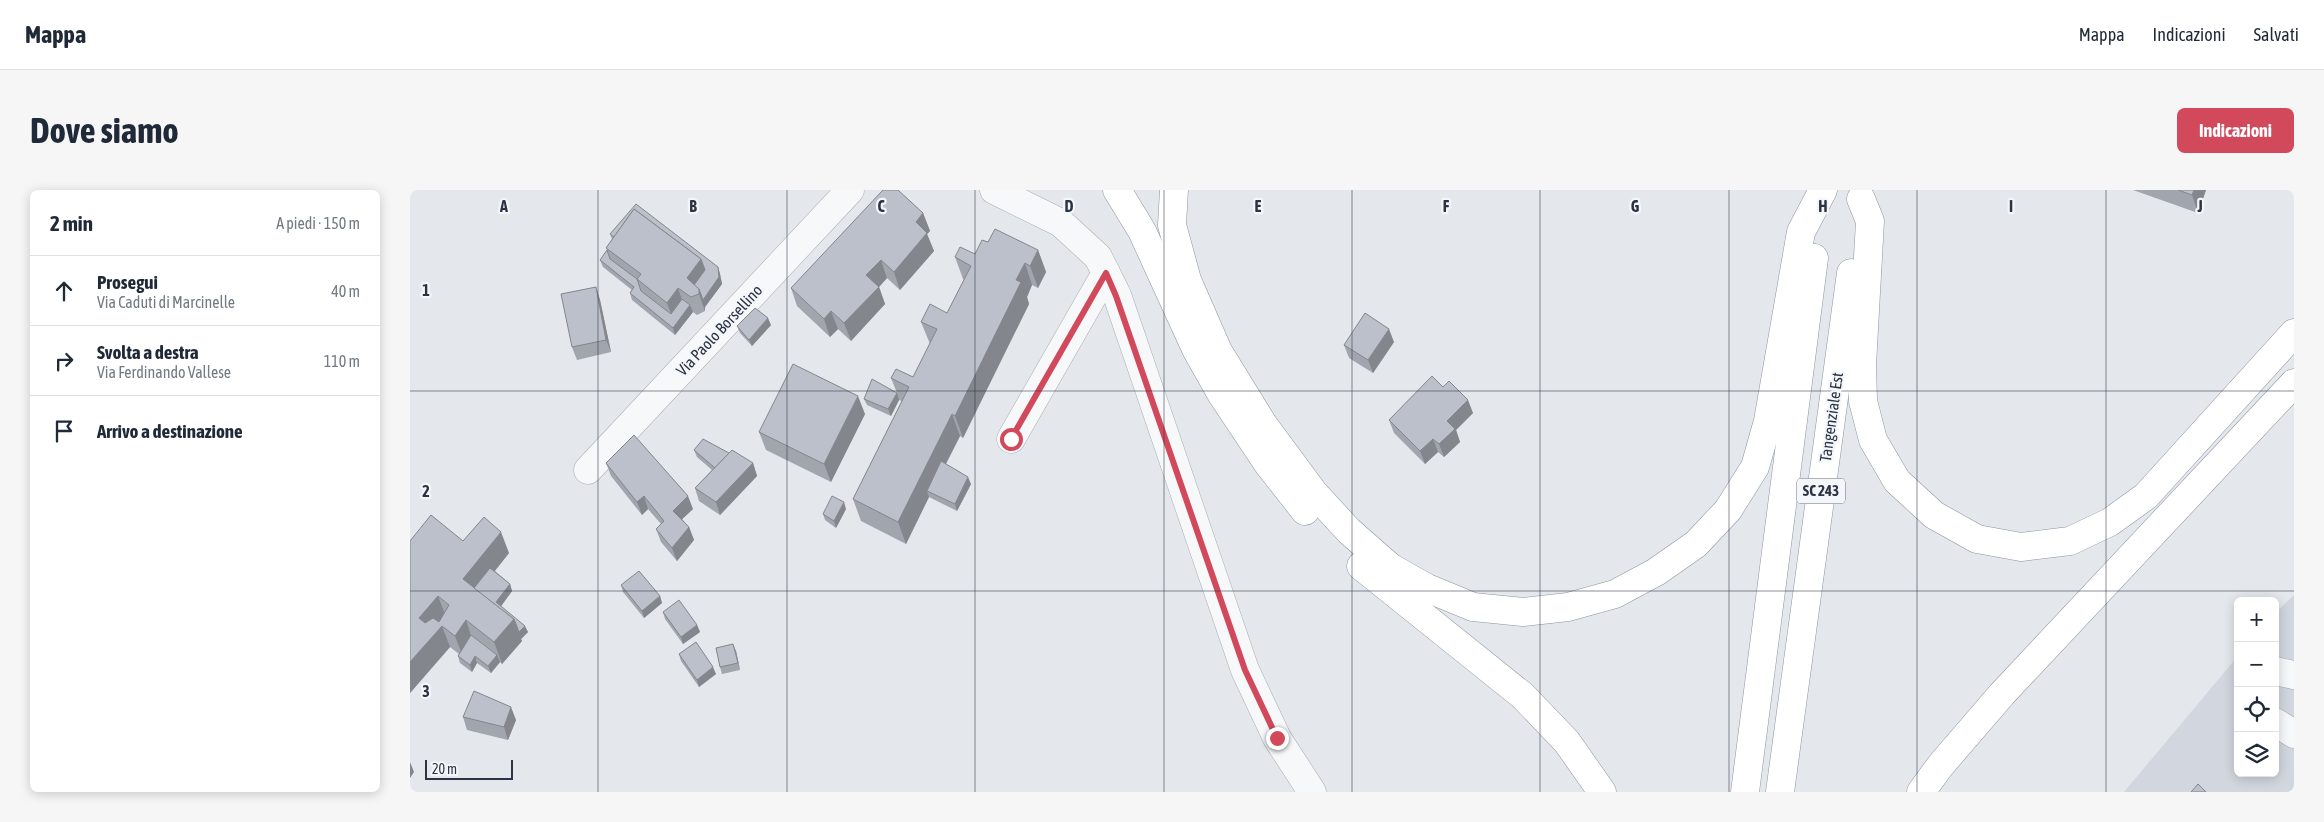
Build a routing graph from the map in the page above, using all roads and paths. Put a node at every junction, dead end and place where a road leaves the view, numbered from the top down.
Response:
1 (850, 190) edge
2 (994, 190) edge
3 (1032, 190) edge
4 (1117, 190) edge
5 (1174, 190) edge
6 (1823, 190) edge
7 (1862, 194) edge
8 (1061, 222) junction
9 (1106, 273) junction
10 (2294, 333) edge
11 (2294, 383) edge
12 (1011, 439) dead end
13 (588, 470) dead end
14 (2279, 672) edge
15 (2294, 675) edge
16 (2279, 725) edge
17 (2294, 734) edge
18 (1312, 792) edge
19 (1602, 792) edge
20 (1745, 792) edge
21 (1780, 792) edge
22 (1921, 792) edge

1 - 13 street, Via Paolo Borsellino
2 - 8 street
3 - 8 street
4 - 19 highway
5 - 6 highway
6 - 20 highway, SC 243
7 - 10 highway
7 - 21 highway, Tangenziale Est / SC 243
8 - 9 street
9 - 12 street
9 - 18 street
11 - 22 highway
14 - 15 street
16 - 17 street

